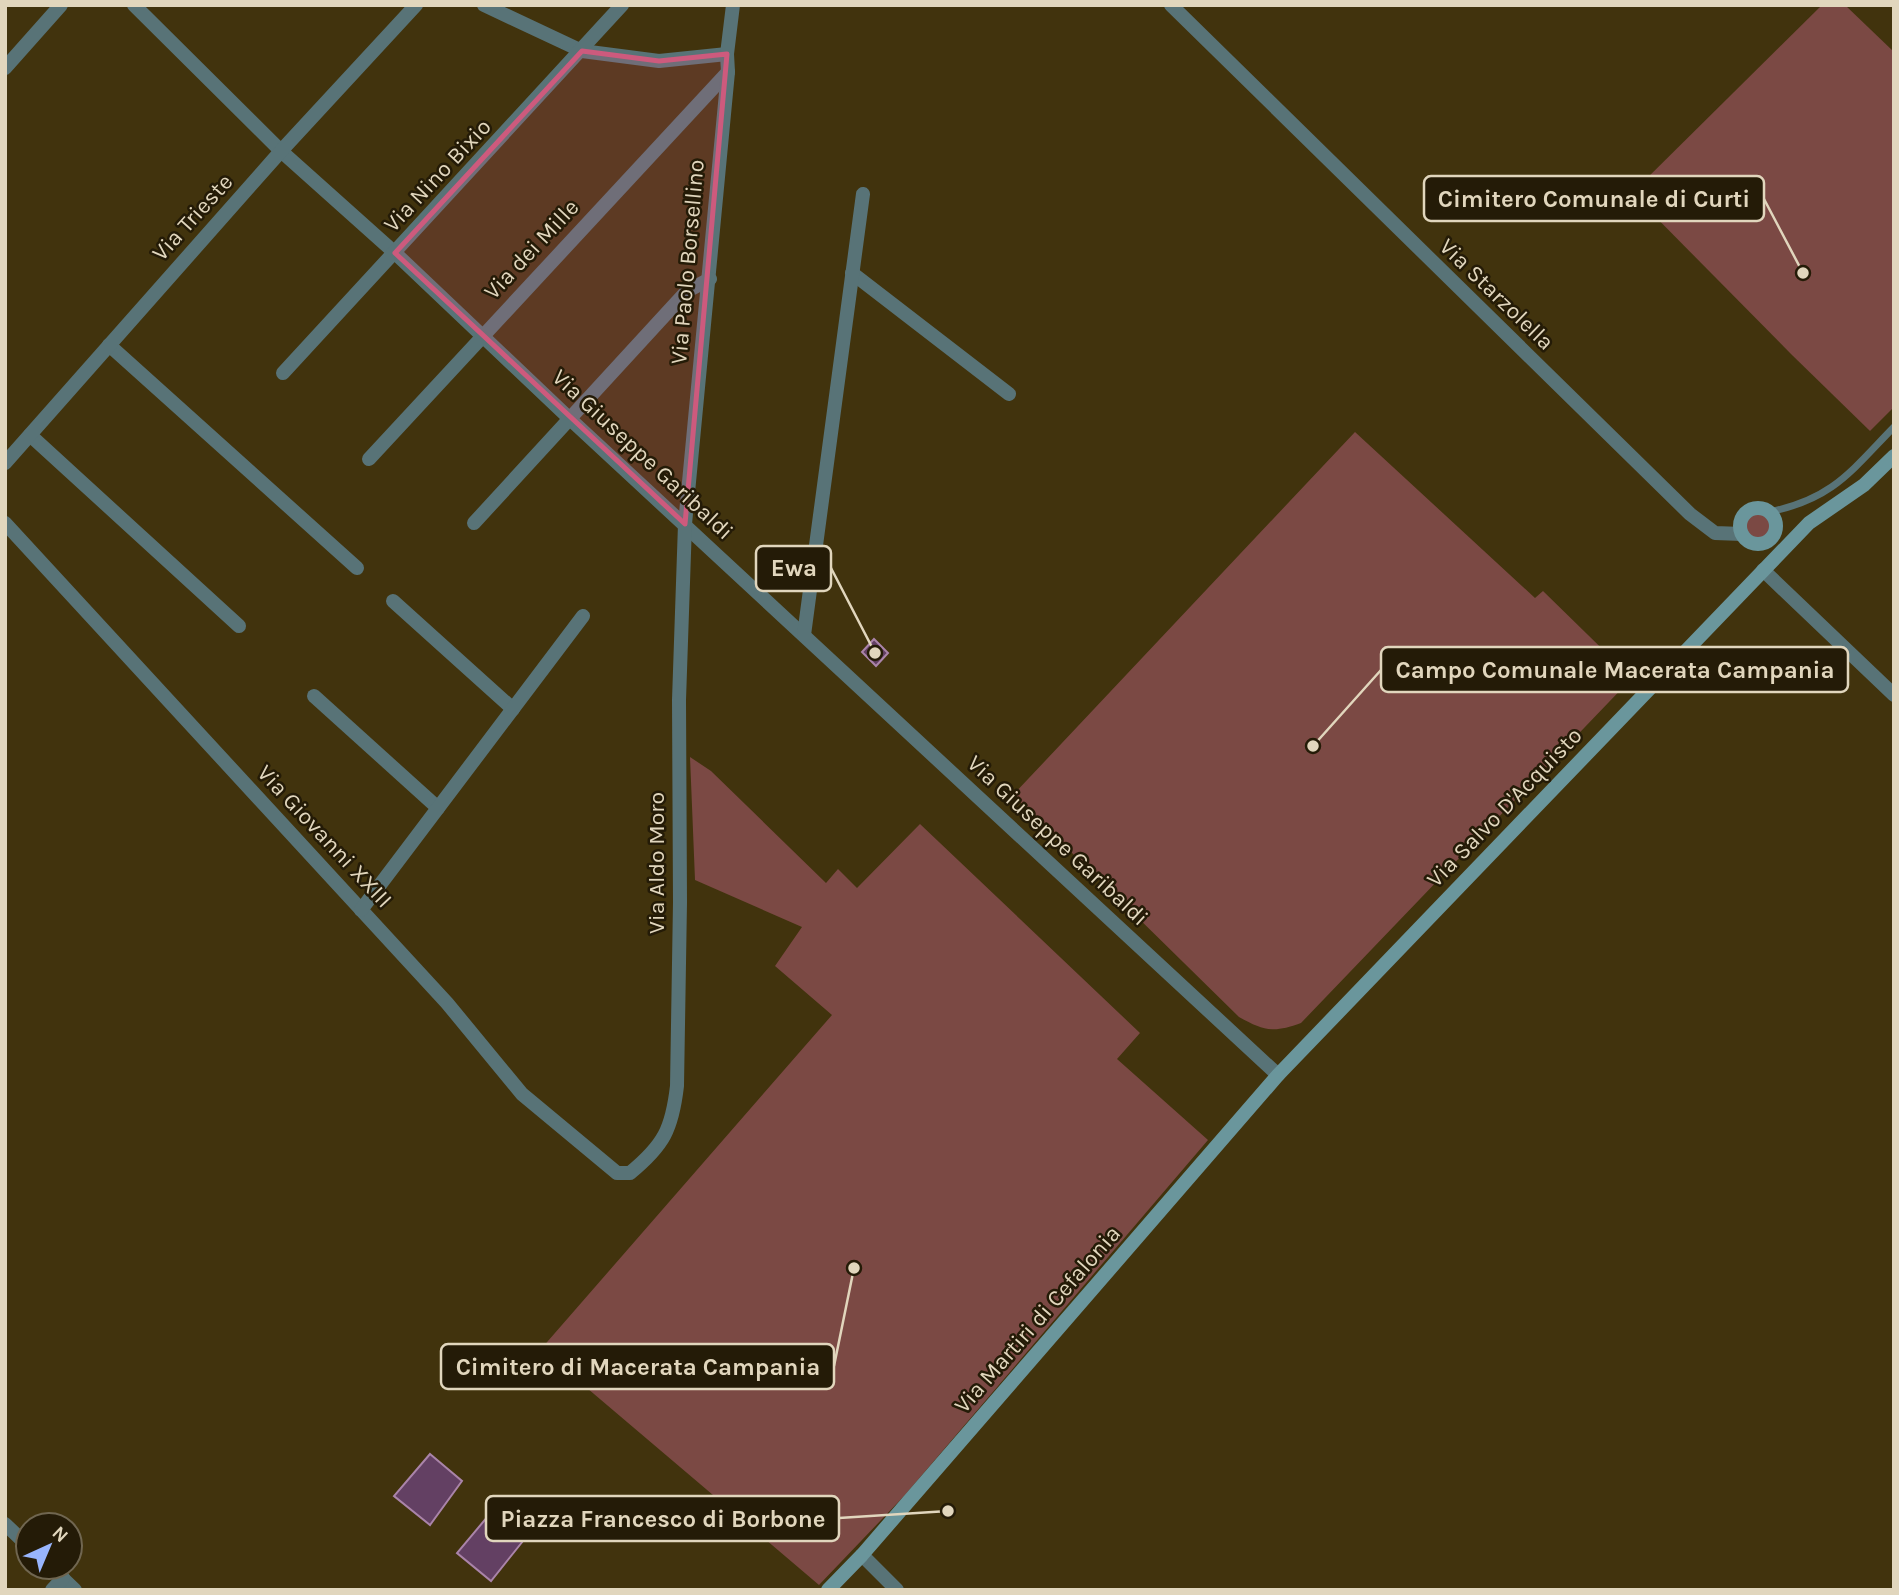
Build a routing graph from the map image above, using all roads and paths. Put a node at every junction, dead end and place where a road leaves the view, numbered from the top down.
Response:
1 (61, 5) edge
2 (134, 5) edge
3 (416, 5) edge
4 (484, 5) edge
5 (622, 5) edge
6 (733, 5) edge
7 (1171, 5) edge
8 (582, 51) junction
9 (727, 54) junction
10 (5, 68) edge
11 (728, 72) junction
12 (281, 152) junction
13 (863, 194) dead end
14 (395, 254) junction
15 (852, 273) junction
16 (710, 279) junction
17 (483, 335) junction
18 (109, 345) junction
19 (283, 373) dead end
20 (1009, 394) dead end
21 (570, 419) junction
22 (1894, 427) edge
23 (30, 435) junction
24 (1894, 456) edge
25 (369, 459) dead end
26 (5, 463) edge
27 (1769, 512) junction
28 (5, 523) edge
29 (474, 523) dead end
30 (1809, 523) junction
31 (685, 524) junction
32 (1775, 531) junction
33 (1742, 534) junction
34 (1760, 544) junction
35 (357, 568) dead end
36 (1763, 570) junction
37 (393, 601) dead end
38 (583, 616) dead end
39 (239, 626) dead end
40 (804, 635) junction
41 (1894, 695) edge
42 (314, 696) dead end
43 (513, 709) junction
44 (438, 808) junction
45 (361, 910) junction
46 (1278, 1075) junction
47 (617, 1172) joint
48 (862, 1555) junction
49 (828, 1590) edge
50 (897, 1590) edge

1 - 10 street
2 - 12 street, Via Giuseppe Garibaldi
3 - 12 street, Via Trieste
4 - 8 street
5 - 8 street, Via Nino Bixio
6 - 9 street, Via Paolo Borsellino
7 - 33 street, Via Starzolella
8 - 9 street
8 - 14 street, Via Nino Bixio
9 - 11 street, Via Paolo Borsellino
11 - 16 street, Via Paolo Borsellino
11 - 17 street, Via dei Mille
12 - 14 street, Via Giuseppe Garibaldi
12 - 18 street, Via Trieste
13 - 15 street
14 - 17 street, Via Giuseppe Garibaldi
14 - 19 street, Via Nino Bixio
15 - 20 street
15 - 40 street
16 - 21 street
16 - 31 street, Via Paolo Borsellino
17 - 21 street, Via Giuseppe Garibaldi
17 - 25 street, Via dei Mille
18 - 23 street, Via Trieste
18 - 35 street
21 - 29 street
21 - 31 street, Via Giuseppe Garibaldi
22 - 27 lane
23 - 26 street, Via Trieste
23 - 39 street
24 - 30 street, Via Salvo D'Acquisto
27 - 32 street
27 - 33 street
28 - 45 street, Via Giovanni XXIII
30 - 32 street, Via Salvo D'Acquisto
30 - 36 street, Via Salvo D'Acquisto
31 - 40 street, Via Giuseppe Garibaldi
31 - 47 street, Via Aldo Moro
32 - 34 street
33 - 34 street
34 - 36 street
36 - 41 street
36 - 46 street, Via Salvo D'Acquisto
37 - 43 street
38 - 43 street
40 - 46 street, Via Giuseppe Garibaldi
42 - 44 street
43 - 44 street
44 - 45 street
45 - 47 street, Via Giovanni XXIII
46 - 48 street, Via Martiri di Cefalonia
48 - 49 street, Via Martiri di Cefalonia
48 - 50 street

